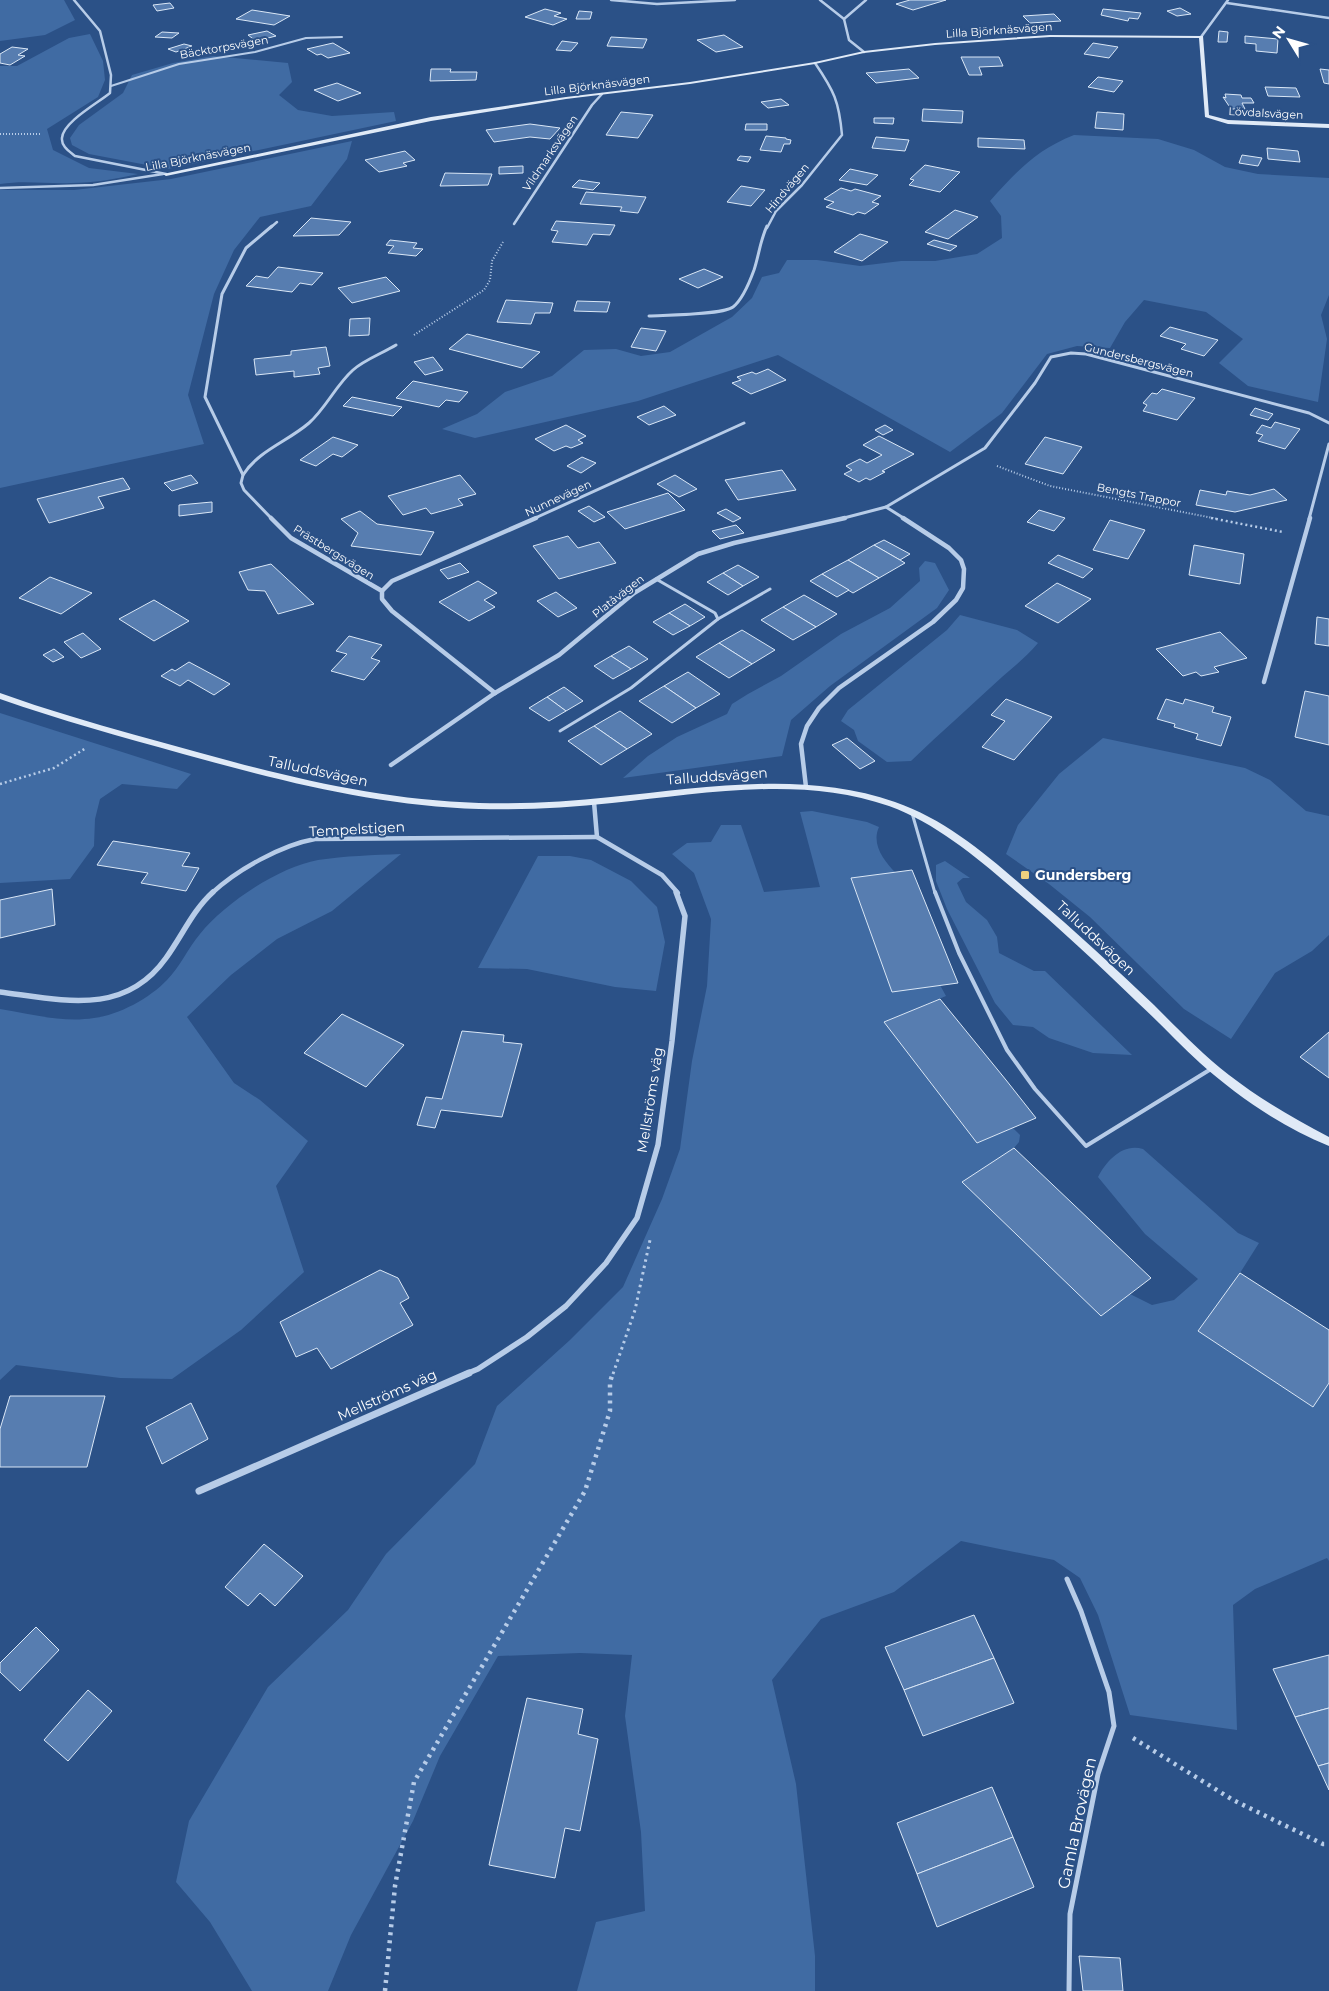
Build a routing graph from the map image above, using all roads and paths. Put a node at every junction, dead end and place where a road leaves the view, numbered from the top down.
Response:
1 (74, 0) edge
2 (611, 0) edge
3 (735, 0) edge
4 (820, 0) edge
5 (866, 0) edge
6 (1228, 1) edge
7 (1329, 18) edge
8 (844, 19) junction
9 (342, 37) dead end
10 (1201, 38) junction
11 (864, 52) junction
12 (815, 63) junction
13 (111, 86) junction
14 (602, 94) junction
15 (1329, 126) edge
16 (0, 134) edge
17 (62, 135) junction
18 (166, 174) junction
19 (0, 188) edge
20 (277, 222) dead end
21 (514, 224) joint
22 (649, 316) dead end
23 (396, 345) joint
24 (744, 423) dead end
25 (1329, 423) edge
26 (1329, 444) edge
27 (973, 457) junction
28 (243, 475) junction
29 (886, 507) junction
30 (1305, 537) junction
31 (656, 578) junction
32 (770, 589) dead end
33 (382, 591) junction
34 (718, 619) junction
35 (1264, 682) dead end
36 (495, 693) junction
37 (0, 696) edge
38 (560, 731) dead end
39 (92, 745) dead end
40 (391, 765) dead end
41 (0, 784) edge
42 (806, 787) junction
43 (594, 802) junction
44 (912, 813) junction
45 (597, 837) junction
46 (0, 992) edge
47 (1212, 1068) junction
48 (1329, 1142) edge
49 (637, 1218) junction
50 (199, 1491) dead end
51 (1067, 1579) dead end
52 (1114, 1726) junction
53 (1329, 1844) edge
54 (385, 1991) edge
55 (1069, 1991) edge

1 - 13 street
2 - 3 street
4 - 8 street
5 - 8 street
6 - 7 street
6 - 10 street
8 - 11 street
9 - 13 lane, Bäcktorpsvägen
10 - 11 street, Lilla Björknäsvägen
10 - 15 street, Lövdalsvägen
11 - 12 street, Lilla Björknäsvägen
12 - 14 street, Lilla Björknäsvägen
12 - 22 street, Hindvägen
13 - 17 street
14 - 18 street, Lilla Björknäsvägen
14 - 21 street, Vildmarksvägen
16 - 17 path
17 - 18 street
18 - 19 street, Lilla Björknäsvägen
20 - 28 street, Prästbergsvägen
21 - 23 path
23 - 28 street
24 - 33 street, Nunnevägen
25 - 27 street, Gundersbergsvägen
26 - 30 street
27 - 29 street, Gundersbergsvägen
27 - 30 path, Bengts Trappor
28 - 33 street, Prästbergsvägen
29 - 31 street, Platåvägen
29 - 42 street
30 - 35 street
31 - 34 lane
31 - 36 street, Platåvägen
32 - 34 lane
33 - 36 street, Prästbergsvägen
34 - 38 lane
36 - 40 street, Platåvägen
37 - 43 street, Talluddsvägen
39 - 41 path
42 - 43 street, Talluddsvägen
42 - 44 street, Talluddsvägen
43 - 45 street
44 - 47 street, Talluddsvägen
44 - 47 lane
45 - 46 street, Tempelstigen
45 - 49 street, Mellströms väg
47 - 48 street, Talluddsvägen
49 - 50 street, Mellströms väg
49 - 54 path
51 - 52 lane, Gamla Brovägen
52 - 53 path
52 - 55 lane, Gamla Brovägen

